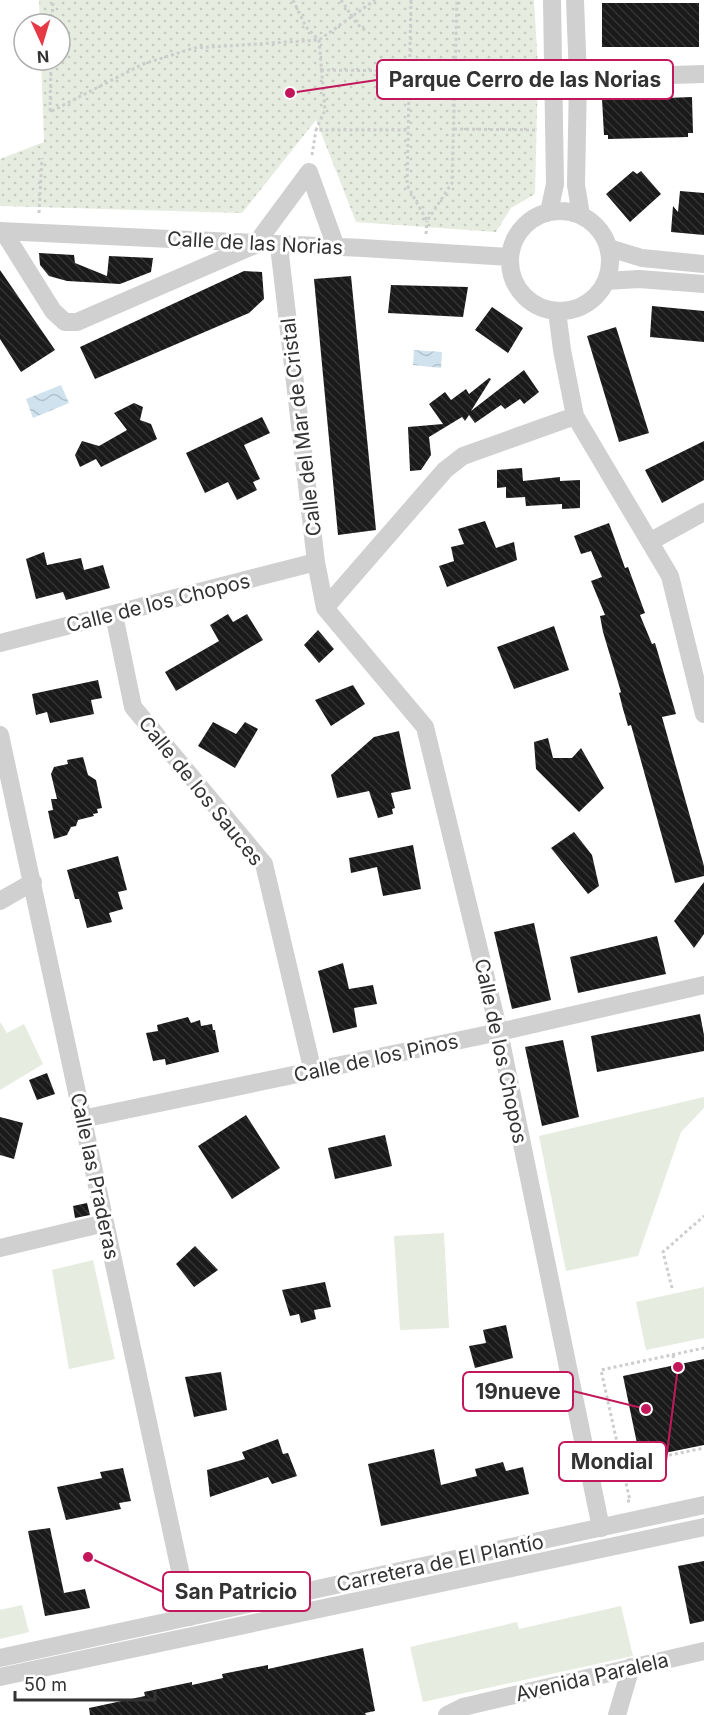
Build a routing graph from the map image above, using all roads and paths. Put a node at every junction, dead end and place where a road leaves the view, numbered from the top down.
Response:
1 (293, 0) edge
2 (340, 0) edge
3 (375, 0) edge
4 (411, 0) edge
5 (457, 0) edge
6 (552, 0) edge
7 (575, 0) edge
8 (351, 17) junction
9 (366, 31) dead end
10 (319, 40) junction
11 (321, 70) junction
12 (410, 71) junction
13 (51, 72) edge
14 (455, 72) junction
15 (555, 75) junction
16 (704, 75) edge
17 (578, 78) junction
18 (453, 129) junction
19 (316, 130) junction
20 (408, 130) junction
21 (555, 130) junction
22 (42, 158) dead end
23 (309, 172) junction
24 (549, 212) junction
25 (39, 213) dead end
26 (581, 215) junction
27 (2, 231) edge
28 (255, 245) junction
29 (279, 246) junction
30 (336, 247) junction
31 (609, 248) junction
32 (510, 257) junction
33 (704, 264) edge
34 (606, 281) junction
35 (704, 284) edge
36 (557, 311) junction
37 (575, 416) junction
38 (704, 512) edge
39 (651, 541) junction
40 (316, 562) junction
41 (325, 608) junction
42 (114, 615) junction
43 (0, 643) edge
44 (704, 714) edge
45 (0, 735) edge
46 (33, 882) junction
47 (0, 901) edge
48 (704, 985) edge
49 (499, 1032) junction
50 (313, 1072) junction
51 (82, 1119) junction
52 (704, 1216) edge
53 (105, 1223) junction
54 (0, 1248) edge
55 (672, 1288) dead end
56 (704, 1348) edge
57 (673, 1355) junction
58 (675, 1365) dead end
59 (704, 1448) edge
60 (622, 1465) junction
61 (704, 1505) edge
62 (596, 1508) junction
63 (704, 1527) edge
64 (601, 1528) junction
65 (190, 1617) junction
66 (704, 1651) edge
67 (0, 1658) edge
68 (631, 1667) junction
69 (0, 1677) edge
70 (447, 1715) edge
71 (617, 1715) edge

1 - 10 path
2 - 8 path
3 - 8 path
4 - 12 path
5 - 14 path
6 - 15 street
7 - 17 street
8 - 9 path
8 - 10 path
10 - 11 path
10 - 13 path
11 - 12 path
11 - 19 path
12 - 20 path
14 - 15 path
14 - 18 path
15 - 21 street
16 - 17 street
17 - 26 street
18 - 20 path
18 - 21 path
19 - 20 path
19 - 23 path
21 - 24 street
22 - 25 path
23 - 28 street
23 - 30 street
24 - 26 street
24 - 32 street
26 - 31 street
27 - 28 street, Calle de las Norias
27 - 28 street
28 - 29 street, Calle de las Norias
29 - 30 street, Calle de las Norias
29 - 40 street, Calle del Mar de Cristal
30 - 32 street, Calle de las Norias
31 - 33 street
31 - 34 street
32 - 36 street
34 - 35 street
34 - 36 street
36 - 37 street
37 - 39 street
37 - 41 street
38 - 39 street
39 - 44 street
40 - 41 street, Calle del Mar de Cristal
40 - 42 street, Calle de los Chopos
41 - 49 street, Calle de los Chopos
42 - 43 street, Calle de los Chopos
42 - 50 street, Calle de los Sauces
45 - 46 street, Calle las Praderas
46 - 47 street
46 - 51 street, Calle las Praderas
48 - 49 street, Calle de los Pinos
49 - 50 street, Calle de los Pinos
49 - 62 street, Calle de los Chopos
50 - 51 street, Calle de los Pinos
51 - 53 street, Calle las Praderas
52 - 55 path
53 - 54 street
53 - 65 street, Calle las Praderas
56 - 57 path
57 - 58 path
57 - 60 path
59 - 60 path
60 - 62 path
61 - 64 street, Carretera de El Plantío
62 - 64 street, Calle de los Chopos
63 - 69 street, Carretera de El Plantío
64 - 65 street, Carretera de El Plantío
65 - 67 street, Carretera de El Plantío
66 - 68 street, Avenida Paralela
68 - 70 street, Avenida Paralela
68 - 71 street

